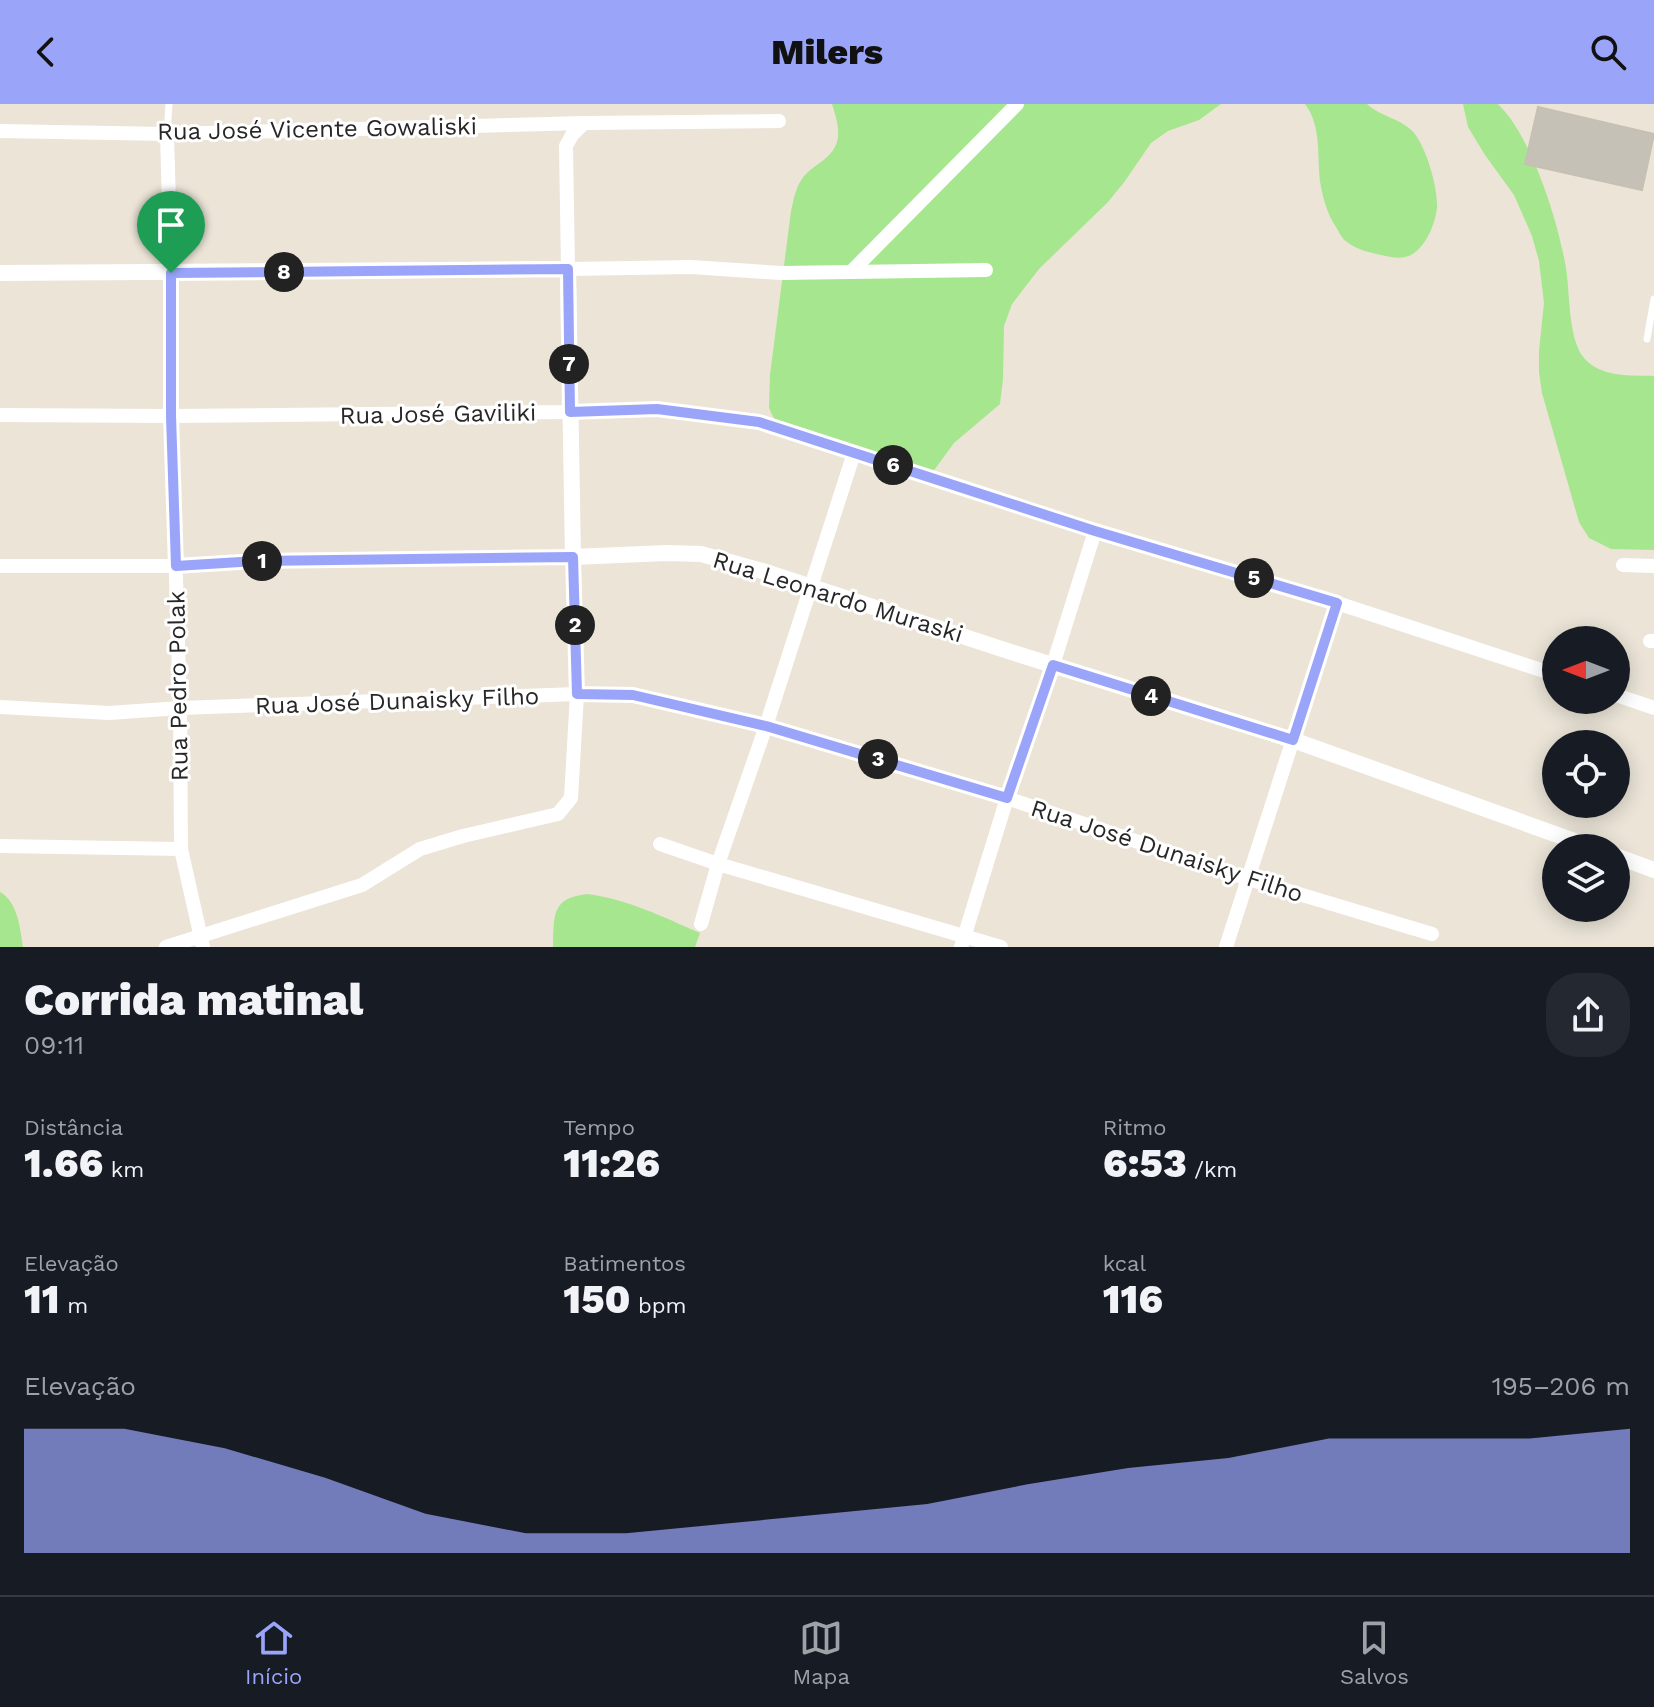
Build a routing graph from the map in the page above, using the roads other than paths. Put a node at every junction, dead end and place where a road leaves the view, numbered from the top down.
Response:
1 (169, 104) edge
2 (1017, 104) edge
3 (779, 121) dead end
4 (584, 123) junction
5 (0, 131) edge
6 (167, 134) junction
7 (568, 269) junction
8 (986, 270) dead end
9 (851, 272) junction
10 (0, 273) edge
11 (171, 273) junction
12 (1654, 299) edge
13 (1647, 339) dead end
14 (570, 412) junction
15 (0, 415) edge
16 (171, 416) junction
17 (854, 453) junction
18 (1095, 531) junction
19 (573, 557) junction
20 (1623, 565) dead end
21 (0, 566) edge
22 (176, 566) junction
23 (1654, 566) edge
24 (811, 588) junction
25 (1337, 603) junction
26 (1053, 665) junction
27 (1542, 670) edge
28 (577, 694) junction
29 (1630, 700) edge
30 (0, 707) edge
31 (180, 708) junction
32 (1654, 708) edge
33 (766, 726) junction
34 (1293, 740) junction
35 (1007, 798) junction
36 (1555, 834) edge
37 (660, 844) dead end
38 (0, 846) edge
39 (181, 849) junction
40 (1630, 861) edge
41 (718, 864) junction
42 (1654, 870) edge
43 (1249, 879) junction
44 (701, 924) dead end
45 (1432, 934) dead end
46 (201, 941) edge
47 (963, 941) edge
48 (166, 947) edge
49 (1001, 947) edge
50 (1226, 947) edge

1 - 6 lane
2 - 9 street
3 - 4 street, Rua José Vicente Gowaliski
4 - 6 street, Rua José Vicente Gowaliski
4 - 7 street
5 - 6 street, Rua José Vicente Gowaliski
6 - 11 street, Rua Pedro Polak
7 - 9 street
7 - 11 street
7 - 14 street
8 - 9 street
10 - 11 street
11 - 16 street, Rua Pedro Polak
12 - 13 lane
14 - 16 street, Rua José Gaviliki
14 - 17 street, Rua José Gaviliki
14 - 19 street
15 - 16 street, Rua José Gaviliki
16 - 22 street, Rua Pedro Polak
17 - 18 street, Rua José Gaviliki
17 - 24 street
18 - 25 street, Rua José Gaviliki
18 - 26 street
19 - 22 street, Rua Leonardo Muraski
19 - 24 street, Rua Leonardo Muraski
19 - 28 street
20 - 23 street
21 - 22 street, Rua Leonardo Muraski
22 - 31 street, Rua Pedro Polak
24 - 26 street, Rua Leonardo Muraski
24 - 33 street
25 - 27 street, Rua José Gaviliki
25 - 34 street
26 - 34 street, Rua Leonardo Muraski
26 - 35 street
28 - 31 street, Rua José Dunaisky Filho
28 - 33 street, Rua José Dunaisky Filho
28 - 46 street
29 - 32 street
30 - 31 street, Rua José Dunaisky Filho
31 - 39 street, Rua Pedro Polak
33 - 35 street, Rua José Dunaisky Filho
33 - 41 street
34 - 36 street, Rua Leonardo Muraski
34 - 43 street
35 - 43 street, Rua José Dunaisky Filho
35 - 47 street
37 - 41 street
38 - 39 street
39 - 46 street, Rua Pedro Polak
40 - 42 street
41 - 44 street
41 - 47 street
43 - 45 street, Rua José Dunaisky Filho
43 - 50 street
46 - 48 street
47 - 49 street

